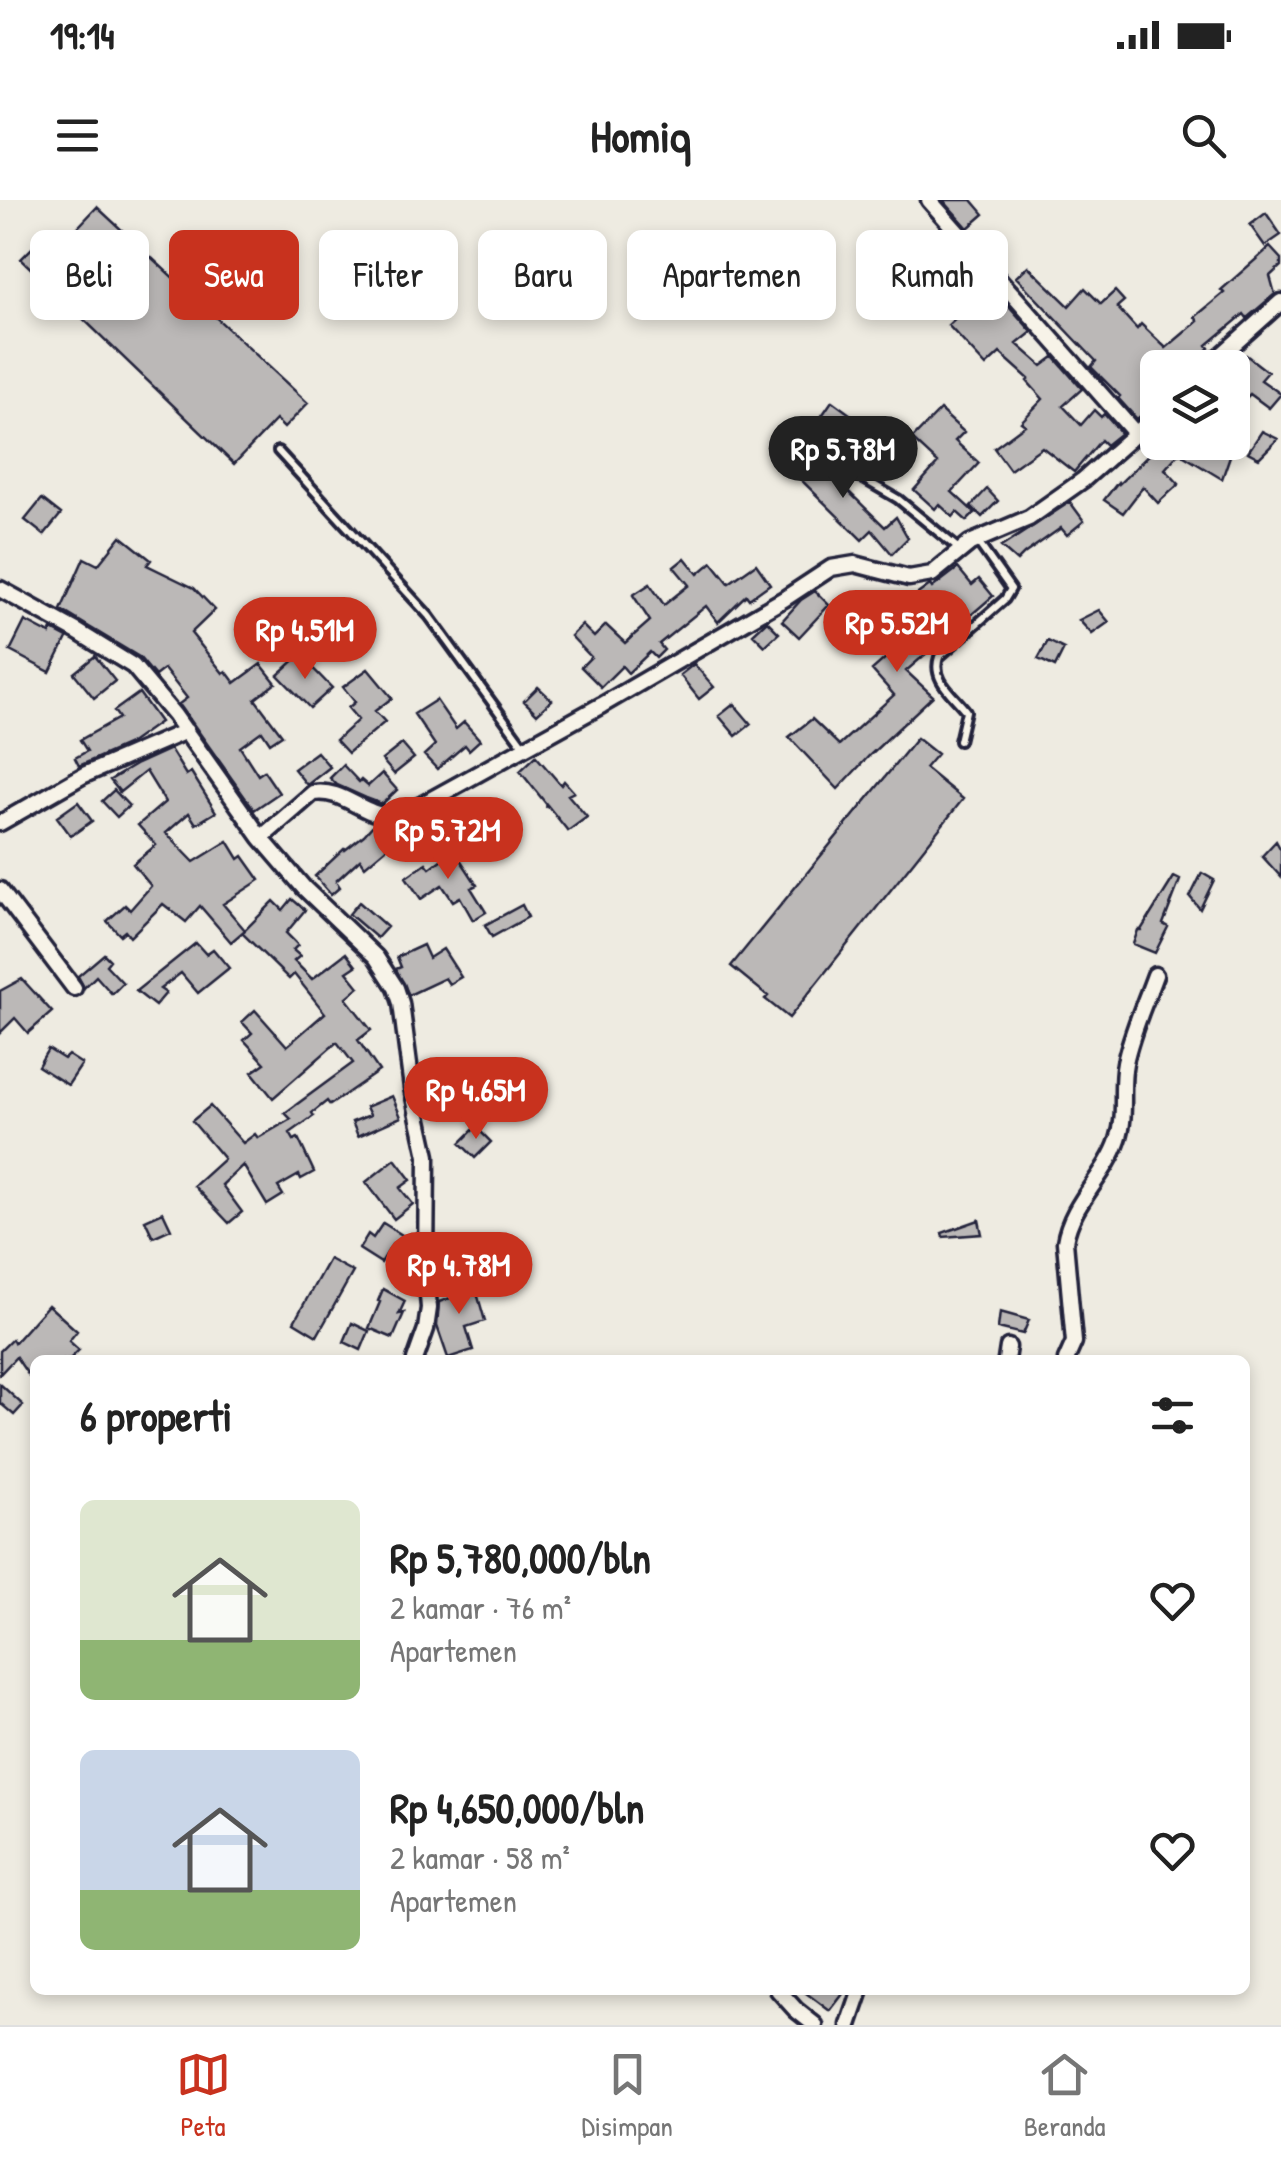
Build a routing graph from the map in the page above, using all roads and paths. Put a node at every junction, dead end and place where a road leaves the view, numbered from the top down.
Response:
1 (929, 200) edge
2 (1281, 302) edge
3 (1227, 350) edge
4 (1140, 430) edge
5 (1136, 434) junction
6 (278, 451) dead end
7 (824, 456) dead end
8 (976, 540) junction
9 (960, 551) junction
10 (0, 589) edge
11 (186, 731) junction
12 (959, 741) dead end
13 (526, 749) junction
14 (0, 823) edge
15 (261, 838) junction
16 (0, 890) edge
17 (1155, 974) dead end
18 (74, 988) dead end
19 (418, 1355) edge
20 (1068, 1355) edge
21 (782, 1995) edge
22 (859, 1995) edge
23 (815, 2025) edge
24 (849, 2025) edge

1 - 5 street
2 - 3 street
4 - 5 street
5 - 8 street
6 - 13 lane
7 - 9 lane
8 - 9 street
8 - 12 lane
9 - 13 street
10 - 11 street
11 - 14 street
11 - 15 street
13 - 15 street
15 - 19 street
16 - 18 street
17 - 20 street
21 - 23 street
22 - 24 street

